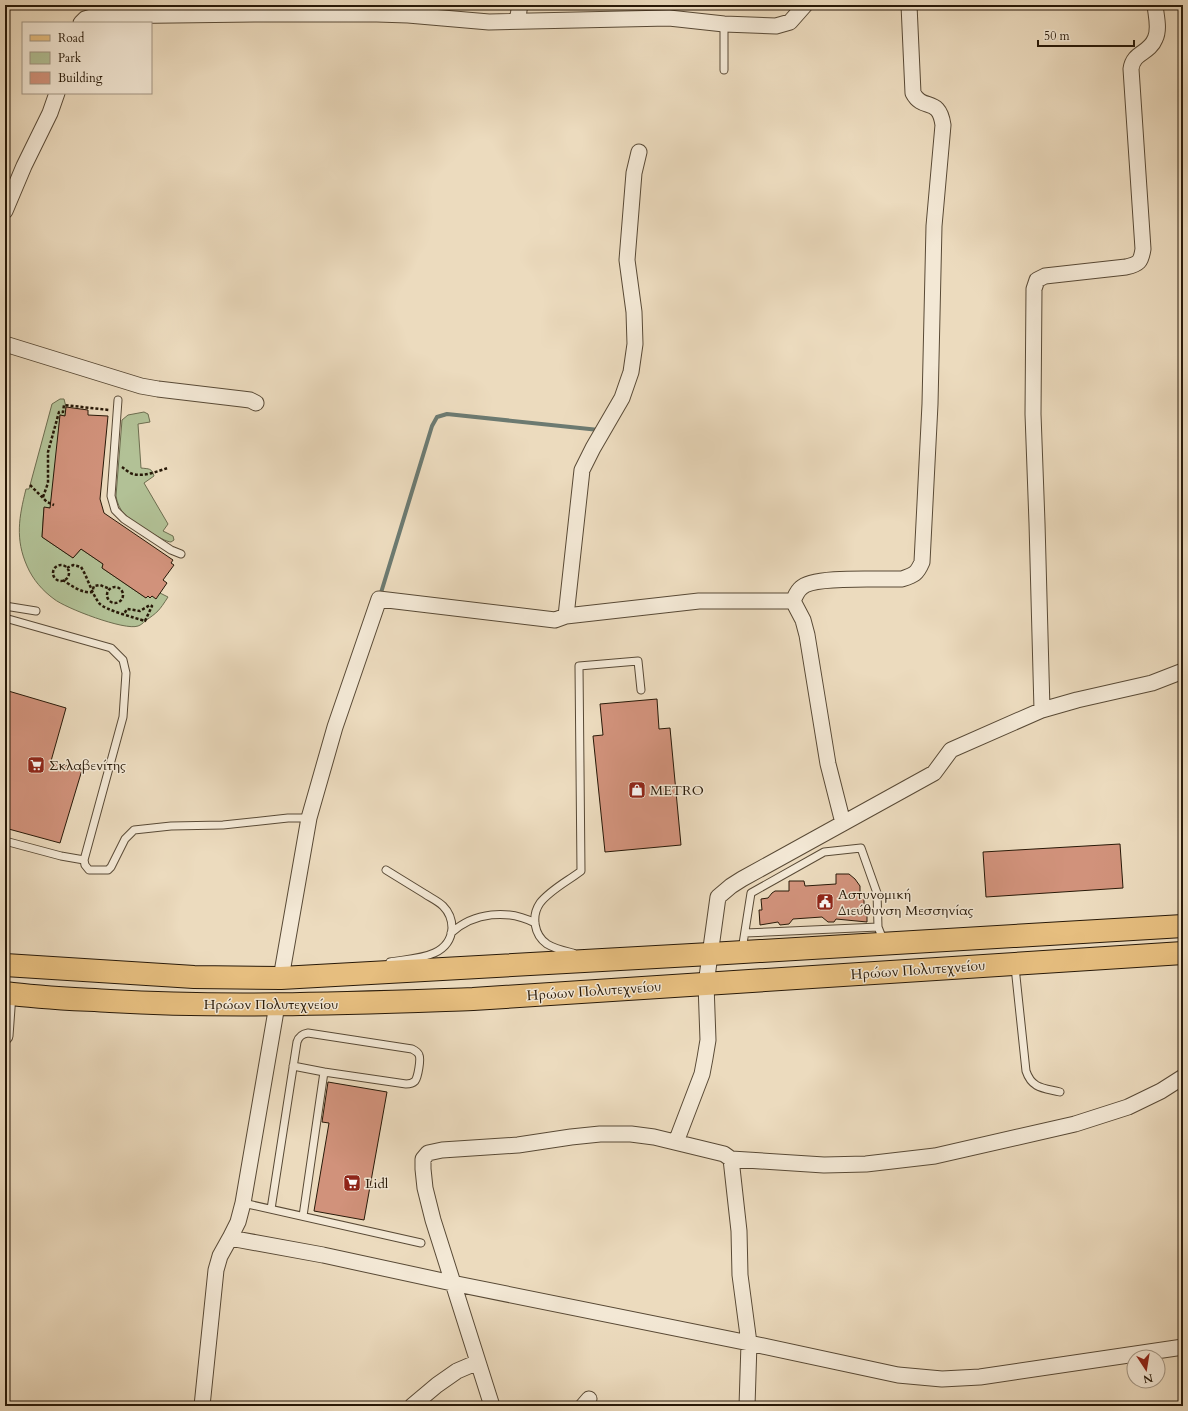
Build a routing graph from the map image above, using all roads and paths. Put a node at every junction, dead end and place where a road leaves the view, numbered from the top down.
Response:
1 (92, 5) edge
2 (520, 5) edge
3 (805, 5) edge
4 (909, 5) edge
5 (1155, 5) edge
6 (517, 20) junction
7 (83, 21) edge
8 (724, 24) junction
9 (724, 70) dead end
10 (57, 94) edge
11 (639, 152) dead end
12 (5, 211) edge
13 (5, 344) edge
14 (118, 400) dead end
15 (256, 403) dead end
16 (117, 411) junction
17 (113, 464) junction
18 (168, 468) dead end
19 (30, 485) dead end
20 (42, 497) junction
21 (54, 505) dead end
22 (181, 554) dead end
23 (67, 568) junction
24 (63, 580) junction
25 (110, 589) junction
26 (93, 590) junction
27 (793, 601) junction
28 (5, 606) edge
29 (36, 611) dead end
30 (124, 614) junction
31 (566, 616) junction
32 (5, 618) edge
33 (1183, 671) edge
34 (641, 690) dead end
35 (1042, 710) junction
36 (309, 818) junction
37 (843, 823) junction
38 (5, 842) edge
39 (84, 860) junction
40 (386, 870) dead end
41 (535, 923) junction
42 (1183, 926) edge
43 (451, 933) junction
44 (882, 935) junction
45 (743, 943) junction
46 (1183, 953) edge
47 (710, 954) junction
48 (596, 960) junction
49 (384, 963) dead end
50 (1014, 964) junction
51 (5, 966) edge
52 (369, 966) dead end
53 (310, 976) junction
54 (281, 978) junction
55 (706, 984) junction
56 (6, 994) edge
57 (277, 1005) junction
58 (5, 1036) edge
59 (293, 1066) junction
60 (324, 1072) junction
61 (1183, 1078) edge
62 (1060, 1092) dead end
63 (676, 1142) junction
64 (731, 1159) junction
65 (243, 1203) junction
66 (271, 1209) junction
67 (303, 1216) junction
68 (230, 1238) junction
69 (421, 1243) dead end
70 (452, 1283) junction
71 (749, 1343) junction
72 (1183, 1346) edge
73 (478, 1362) junction
74 (202, 1406) edge
75 (412, 1406) edge
76 (492, 1406) edge
77 (747, 1406) edge

1 - 7 street
2 - 6 street
3 - 8 street
4 - 27 street
5 - 35 street
6 - 7 street
6 - 8 street
8 - 9 lane
10 - 12 street
11 - 31 street
13 - 15 street
14 - 16 lane
16 - 17 lane
16 - 20 path
17 - 18 path
17 - 22 lane
19 - 20 path
20 - 21 path
23 - 24 path
23 - 24 path
23 - 26 path
24 - 26 path
25 - 25 path
25 - 26 path
26 - 30 path
27 - 31 street
27 - 37 street
28 - 29 lane
30 - 30 path
31 - 36 street
32 - 39 lane
33 - 35 street
34 - 41 lane
35 - 37 street
36 - 39 lane
36 - 54 street
37 - 47 street
38 - 39 lane
40 - 43 lane
41 - 43 lane
41 - 48 lane
42 - 44 main road, Ηρώων Πολυτεχνείου
43 - 49 lane
44 - 45 main road, Ηρώων Πολυτεχνείου
44 - 45 lane
45 - 47 main road, Ηρώων Πολυτεχνείου
46 - 50 main road, Ηρώων Πολυτεχνείου
47 - 48 main road, Ηρώων Πολυτεχνείου
47 - 55 street
48 - 53 main road, Ηρώων Πολυτεχνείου
50 - 55 main road, Ηρώων Πολυτεχνείου
50 - 62 lane
51 - 54 main road, Ηρώων Πολυτεχνείου
52 - 53 lane
53 - 54 main road, Ηρώων Πολυτεχνείου
55 - 57 main road, Ηρώων Πολυτεχνείου
55 - 63 street
56 - 57 main road, Ηρώων Πολυτεχνείου
56 - 58 street
57 - 65 street
59 - 60 lane
59 - 60 lane
59 - 66 lane
60 - 67 lane
61 - 64 street
63 - 64 street
63 - 70 street
64 - 71 street
65 - 66 lane
65 - 68 street
66 - 67 lane
67 - 69 lane
68 - 70 street
68 - 74 street
70 - 71 street
70 - 73 street
71 - 72 street
71 - 77 street
73 - 75 street
73 - 76 street

